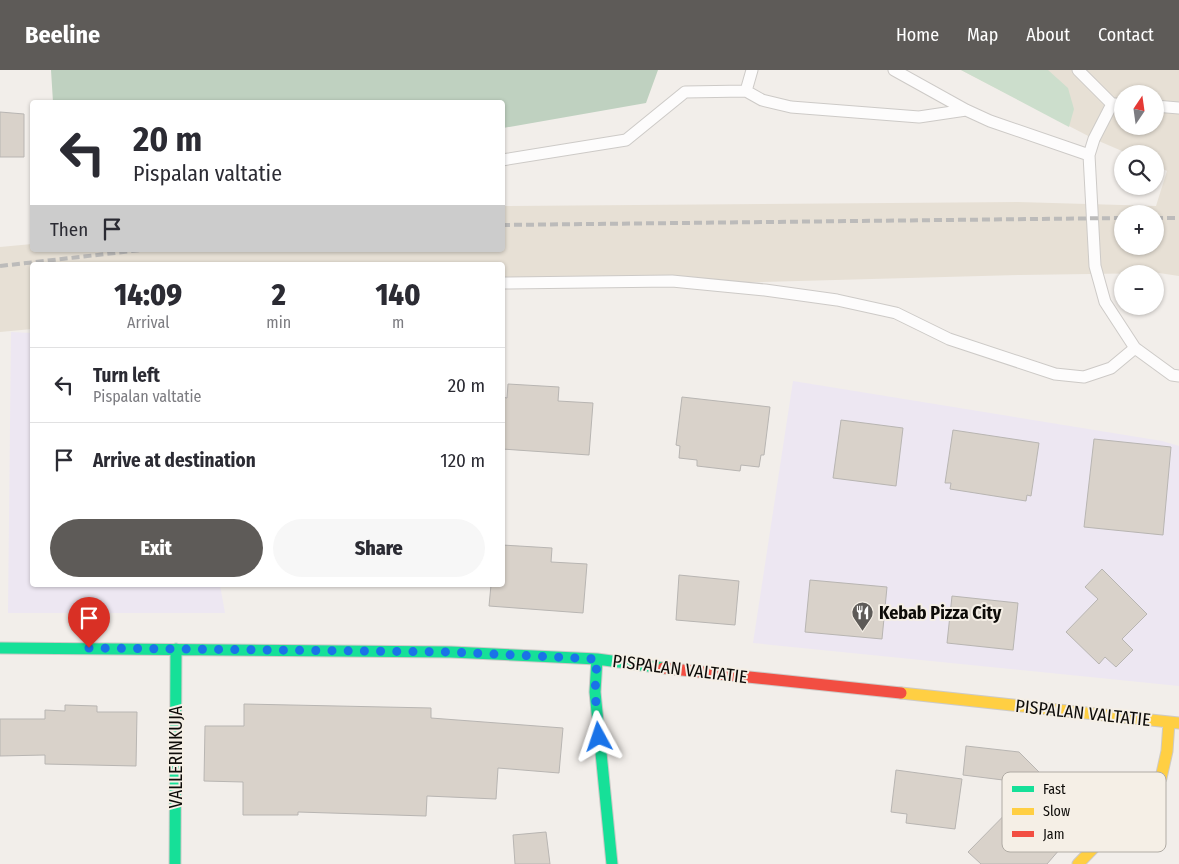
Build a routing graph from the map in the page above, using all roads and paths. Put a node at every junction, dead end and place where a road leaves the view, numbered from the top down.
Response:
1 (752, 70) edge
2 (894, 70) edge
3 (1078, 70) edge
4 (746, 91) junction
5 (1114, 101) edge
6 (1164, 106) edge
7 (1179, 107) edge
8 (1114, 109) edge
9 (966, 110) junction
10 (1089, 155) junction
11 (505, 160) edge
12 (505, 283) edge
13 (1135, 348) junction
14 (1179, 376) edge
15 (0, 648) edge
16 (176, 649) junction
17 (597, 659) junction
18 (1174, 722) edge
19 (1163, 772) edge
20 (1090, 852) edge
21 (175, 864) edge
22 (612, 864) edge
23 (1078, 864) edge

1 - 4 lane
2 - 9 lane
3 - 5 lane
4 - 9 lane
4 - 11 lane
6 - 7 lane
8 - 10 lane
9 - 10 lane
10 - 13 lane
12 - 13 lane
13 - 14 lane
15 - 16 main road, PISPALAN VALTATIE
16 - 17 main road, PISPALAN VALTATIE
16 - 21 main road, VALLERINKUJA
17 - 18 main road, PISPALAN VALTATIE
17 - 22 main road
18 - 19 main road
20 - 23 main road

